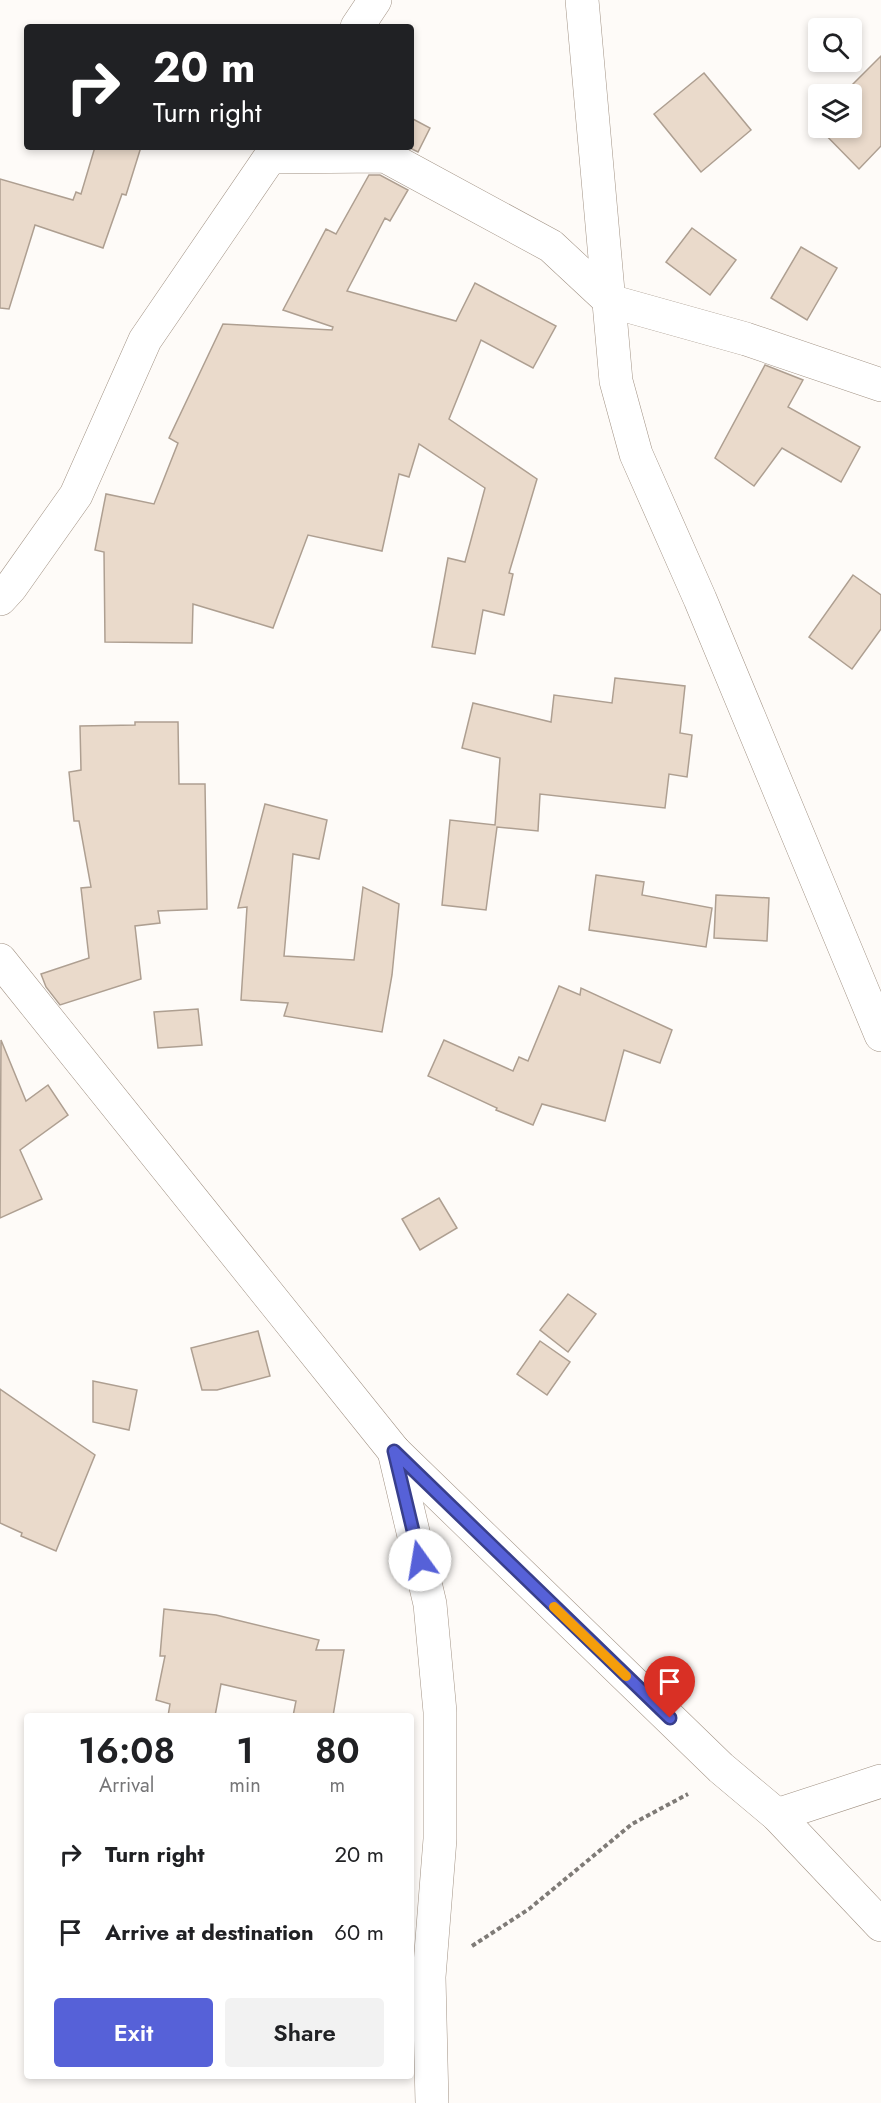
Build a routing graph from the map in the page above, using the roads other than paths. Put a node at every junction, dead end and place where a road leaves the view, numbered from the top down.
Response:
1 (375, 0) edge
2 (582, 0) edge
3 (359, 24) edge
4 (274, 152) edge
5 (610, 301) junction
6 (881, 386) edge
7 (0, 599) edge
8 (0, 960) edge
9 (881, 1035) edge
10 (394, 1451) junction
11 (881, 1781) edge
12 (777, 1815) junction
13 (881, 1925) edge
14 (432, 2103) edge

1 - 3 street
2 - 5 street
4 - 5 street
4 - 7 street
5 - 6 street
5 - 9 street
8 - 10 street
10 - 12 street
10 - 14 street
11 - 12 street
12 - 13 street

